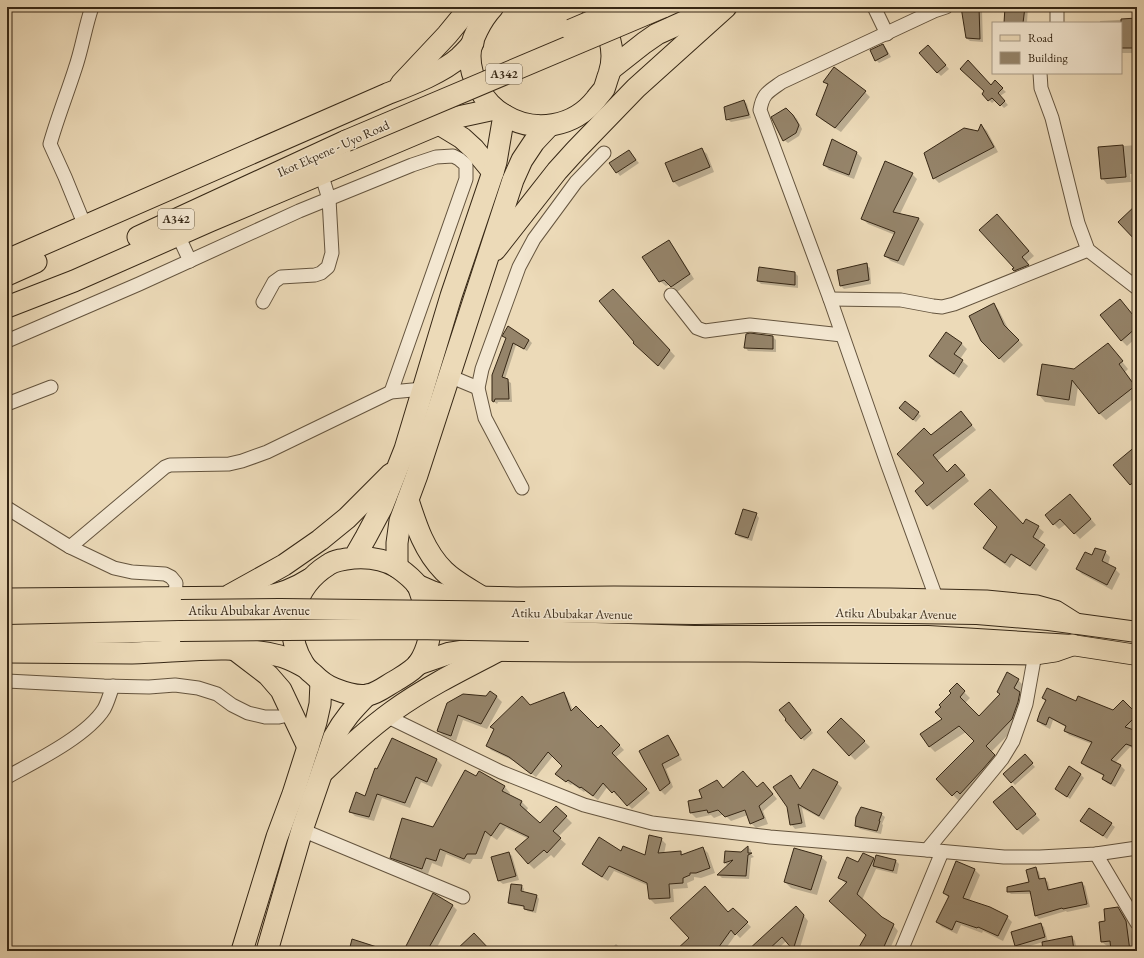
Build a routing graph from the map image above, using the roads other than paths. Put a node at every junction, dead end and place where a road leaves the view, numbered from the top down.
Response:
1 (92, 7) edge
2 (470, 7) edge
3 (493, 7) edge
4 (592, 7) edge
5 (625, 7) edge
6 (663, 7) edge
7 (717, 7) edge
8 (726, 7) edge
9 (874, 7) edge
10 (946, 7) edge
11 (1057, 7) edge
12 (1057, 22) edge
13 (886, 34) junction
14 (473, 43) junction
15 (611, 69) junction
16 (1040, 74) edge
17 (395, 90) junction
18 (499, 112) junction
19 (439, 124) junction
20 (549, 126) junction
21 (344, 134) junction
22 (604, 153) dead end
23 (493, 172) junction
24 (321, 173) junction
25 (329, 199) junction
26 (85, 226) junction
27 (178, 235) junction
28 (1088, 250) junction
29 (7, 260) edge
30 (190, 261) junction
31 (486, 261) junction
32 (7, 275) edge
33 (1137, 288) edge
34 (671, 295) dead end
35 (7, 298) edge
36 (830, 299) junction
37 (263, 302) dead end
38 (7, 307) edge
39 (842, 335) junction
40 (7, 341) edge
41 (450, 376) junction
42 (52, 388) dead end
43 (478, 388) junction
44 (423, 389) junction
45 (391, 392) junction
46 (7, 404) edge
47 (397, 468) junction
48 (522, 488) dead end
49 (408, 500) junction
50 (7, 508) edge
51 (70, 547) junction
52 (354, 558) junction
53 (397, 567) junction
54 (313, 577) junction
55 (418, 585) junction
56 (227, 596) junction
57 (482, 597) junction
58 (7, 600) edge
59 (937, 600) junction
60 (178, 604) junction
61 (7, 614) edge
62 (527, 622) junction
63 (1074, 623) junction
64 (1137, 632) edge
65 (7, 635) edge
66 (1072, 645) junction
67 (233, 649) junction
68 (499, 650) junction
69 (7, 652) edge
70 (1035, 654) junction
71 (1137, 655) edge
72 (418, 664) junction
73 (305, 667) junction
74 (7, 680) edge
75 (321, 682) junction
76 (113, 686) junction
77 (368, 695) junction
78 (293, 714) junction
79 (386, 716) junction
80 (308, 747) junction
81 (323, 771) junction
82 (7, 777) edge
83 (302, 830) junction
84 (1137, 848) edge
85 (927, 850) junction
86 (942, 852) junction
87 (1096, 854) junction
88 (463, 897) dead end
89 (1137, 923) edge
90 (242, 951) edge
91 (267, 951) edge
92 (901, 951) edge

1 - 26 street
2 - 17 highway
3 - 14 highway
4 - 15 highway
5 - 21 highway, Ikot Ekpene - Uyo Road / A342, bridge
6 - 21 highway, Ikot Ekpene - Uyo Road / A342, bridge
7 - 15 highway
8 - 31 highway
9 - 13 street
10 - 13 street
11 - 12 street
13 - 36 street
14 - 17 highway
14 - 18 highway
15 - 20 highway
16 - 28 street
17 - 26 highway
18 - 19 highway
18 - 20 highway
18 - 23 highway
19 - 23 highway
19 - 24 highway
20 - 31 highway
21 - 32 highway, Ikot Ekpene - Uyo Road / A342
21 - 35 highway, Ikot Ekpene - Uyo Road / A342
22 - 43 street
23 - 44 highway
24 - 25 street
24 - 27 highway
25 - 30 street
25 - 37 street
25 - 45 street
26 - 29 highway
27 - 30 street
27 - 38 highway
28 - 33 street
28 - 36 street
30 - 40 street
31 - 41 highway
34 - 39 street
36 - 39 street
39 - 59 street
41 - 43 street
41 - 49 highway
42 - 46 street
43 - 48 street
44 - 45 street
44 - 47 highway
45 - 51 street
47 - 52 highway
47 - 56 highway
49 - 53 highway
49 - 57 highway
50 - 51 street
51 - 60 street
52 - 53 highway
52 - 54 highway
53 - 55 highway
54 - 56 highway
54 - 73 highway
55 - 57 highway
55 - 72 highway
56 - 60 highway
57 - 59 highway
58 - 60 highway
59 - 63 highway
60 - 61 main road, Atiku Abubakar Avenue
60 - 62 main road, Atiku Abubakar Avenue, bridge
62 - 63 main road, Atiku Abubakar Avenue
62 - 65 main road, Atiku Abubakar Avenue, bridge
62 - 66 main road, Atiku Abubakar Avenue
63 - 64 main road, Atiku Abubakar Avenue
66 - 70 highway
66 - 71 main road, Atiku Abubakar Avenue
67 - 69 highway
67 - 73 highway
67 - 78 highway
68 - 70 highway
68 - 72 highway
68 - 79 highway
70 - 85 street
72 - 77 highway
73 - 75 highway
74 - 76 street
75 - 77 highway
75 - 80 highway
76 - 78 street
76 - 82 street
77 - 81 highway
78 - 80 highway
79 - 81 highway
79 - 85 street
80 - 90 highway
81 - 83 highway
83 - 88 street
83 - 91 highway
84 - 87 street
85 - 86 street
86 - 87 street
86 - 92 street
87 - 89 street

